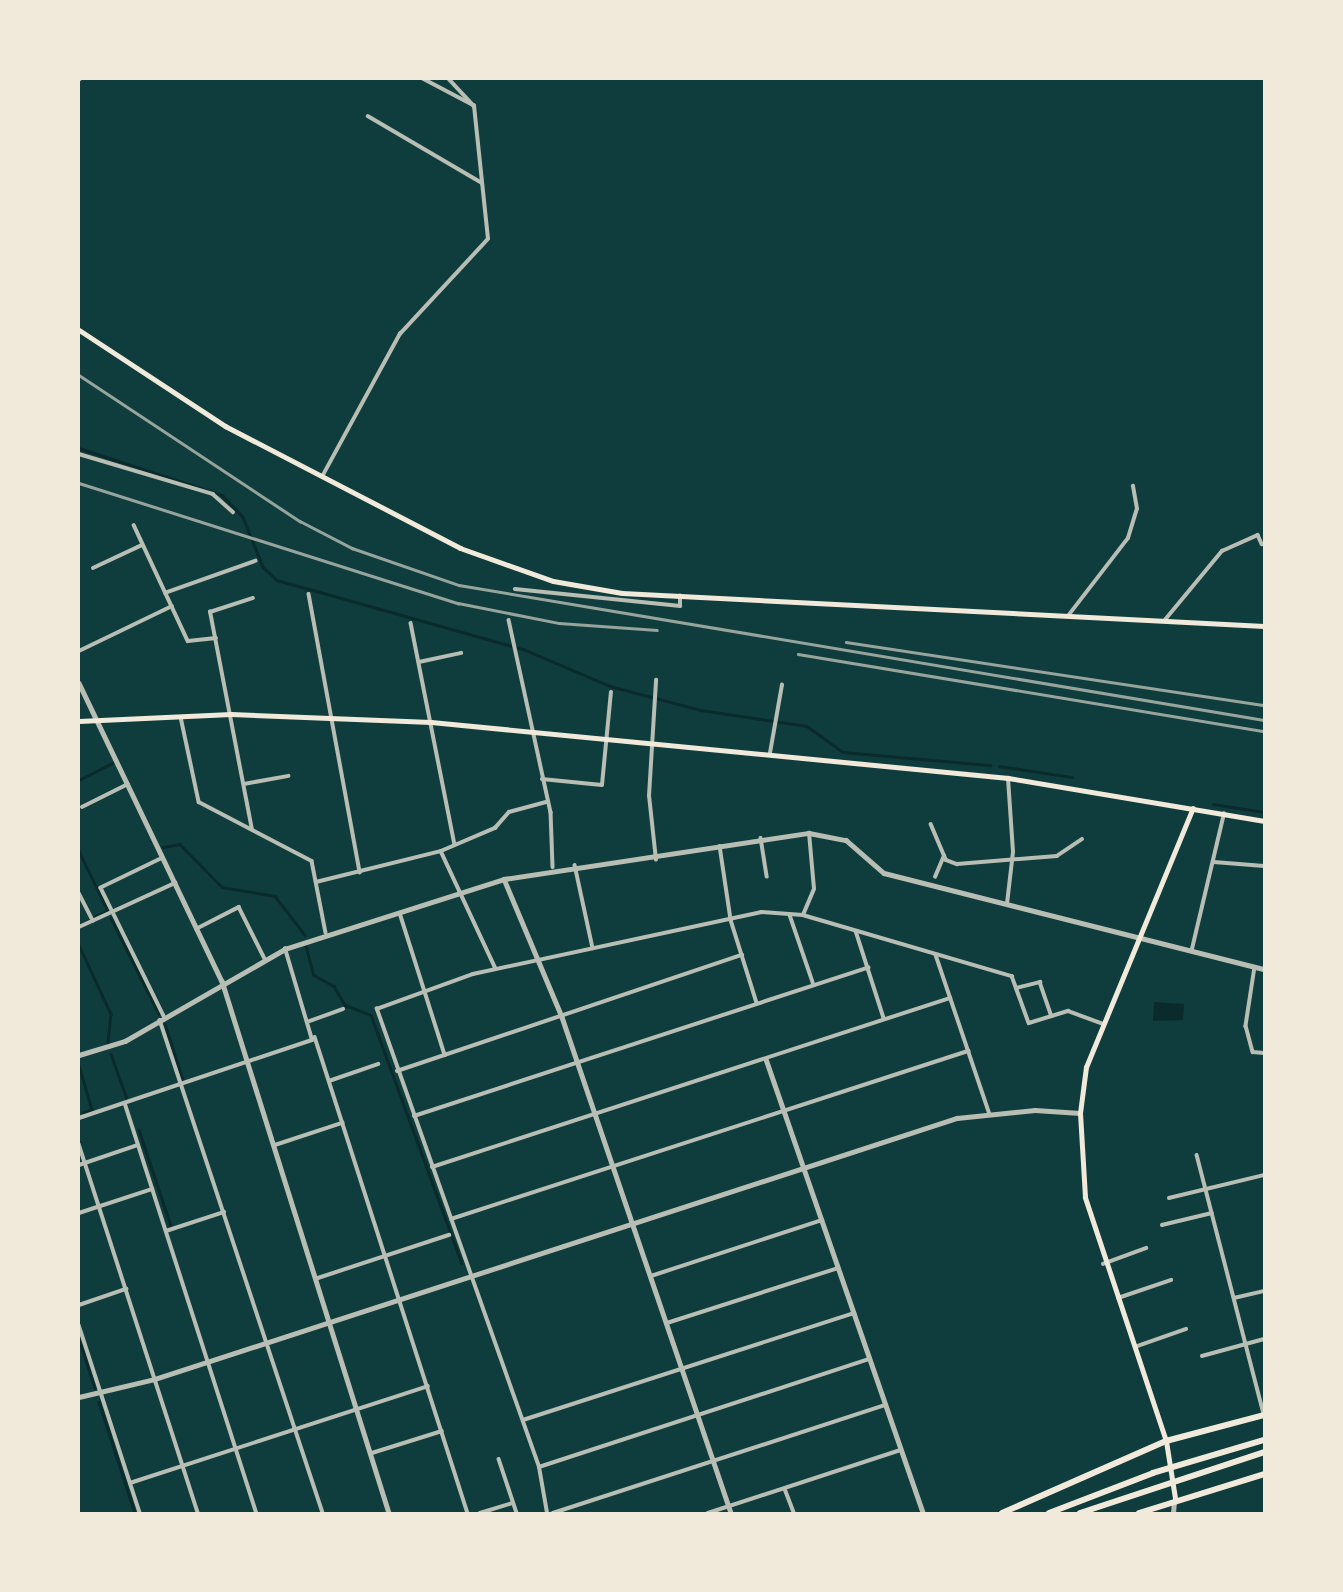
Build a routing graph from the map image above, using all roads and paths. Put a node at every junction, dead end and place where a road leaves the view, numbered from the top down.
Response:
1 (423, 79) edge
2 (449, 79) edge
3 (474, 106) junction
4 (368, 116) dead end
5 (481, 183) junction
6 (79, 330) edge
7 (79, 454) edge
8 (323, 475) junction
9 (1133, 486) dead end
10 (233, 512) dead end
11 (134, 525) dead end
12 (1262, 544) dead end
13 (143, 545) junction
14 (255, 561) dead end
15 (93, 568) dead end
16 (515, 589) dead end
17 (166, 593) junction
18 (309, 594) dead end
19 (680, 596) junction
20 (253, 598) dead end
21 (172, 606) junction
22 (1068, 616) junction
23 (509, 620) dead end
24 (1164, 621) junction
25 (411, 623) dead end
26 (1264, 626) edge
27 (216, 638) junction
28 (79, 651) edge
29 (461, 653) dead end
30 (419, 662) junction
31 (656, 680) dead end
32 (79, 682) edge
33 (782, 685) dead end
34 (611, 692) dead end
35 (231, 714) junction
36 (180, 715) junction
37 (331, 716) junction
38 (98, 718) junction
39 (79, 720) edge
40 (431, 722) junction
41 (532, 732) junction
42 (606, 739) junction
43 (651, 743) junction
44 (770, 754) junction
45 (288, 776) dead end
46 (1008, 778) junction
47 (542, 779) junction
48 (128, 784) junction
49 (244, 784) junction
50 (547, 802) junction
51 (82, 807) dead end
52 (1193, 808) junction
53 (1224, 814) junction
54 (1264, 821) edge
55 (932, 824) dead end
56 (253, 830) junction
57 (809, 833) junction
58 (761, 838) junction
59 (1082, 839) dead end
60 (455, 845) junction
61 (720, 846) junction
62 (440, 851) junction
63 (944, 856) junction
64 (163, 858) junction
65 (656, 860) junction
66 (1009, 860) junction
67 (1214, 862) junction
68 (575, 865) junction
69 (1264, 866) edge
70 (553, 867) junction
71 (360, 872) junction
72 (767, 877) dead end
73 (935, 877) dead end
74 (503, 879) junction
75 (316, 882) junction
76 (175, 883) junction
77 (79, 892) edge
78 (460, 892) junction
79 (1007, 906) junction
80 (113, 912) junction
81 (400, 913) junction
82 (790, 914) junction
83 (803, 915) junction
84 (731, 920) junction
85 (93, 921) junction
86 (79, 928) edge
87 (196, 929) junction
88 (856, 931) junction
89 (326, 933) junction
90 (1139, 934) junction
91 (593, 948) junction
92 (285, 949) junction
93 (1192, 949) junction
94 (936, 954) junction
95 (742, 955) junction
96 (265, 959) junction
97 (539, 959) junction
98 (1255, 967) junction
99 (868, 968) junction
100 (496, 969) junction
101 (1264, 969) edge
102 (222, 981) junction
103 (814, 985) junction
104 (1016, 989) junction
105 (423, 993) junction
106 (950, 998) junction
107 (758, 1004) junction
108 (342, 1009) dead end
109 (1052, 1016) junction
110 (562, 1017) junction
111 (162, 1018) junction
112 (885, 1019) junction
113 (310, 1021) junction
114 (1104, 1024) junction
115 (315, 1037) junction
116 (968, 1051) junction
117 (1264, 1052) edge
118 (79, 1055) edge
119 (445, 1055) junction
120 (766, 1059) junction
121 (249, 1063) junction
122 (578, 1063) junction
123 (378, 1064) dead end
124 (397, 1071) junction
125 (329, 1081) junction
126 (182, 1084) junction
127 (125, 1103) junction
128 (783, 1111) junction
129 (989, 1112) junction
130 (1080, 1113) junction
131 (596, 1115) junction
132 (413, 1116) junction
133 (79, 1118) edge
134 (342, 1123) junction
135 (79, 1144) edge
136 (138, 1145) junction
137 (275, 1145) junction
138 (1197, 1156) dead end
139 (85, 1163) junction
140 (613, 1165) junction
141 (79, 1166) edge
142 (432, 1167) junction
143 (803, 1167) junction
144 (1264, 1175) edge
145 (152, 1189) junction
146 (1206, 1189) junction
147 (1169, 1198) dead end
148 (99, 1206) junction
149 (224, 1212) junction
150 (79, 1213) edge
151 (1212, 1213) junction
152 (451, 1219) junction
153 (822, 1220) junction
154 (633, 1223) junction
155 (1162, 1225) dead end
156 (166, 1231) junction
157 (449, 1236) dead end
158 (1146, 1248) dead end
159 (386, 1256) junction
160 (1104, 1264) junction
161 (838, 1268) junction
162 (470, 1276) junction
163 (651, 1276) junction
164 (318, 1278) junction
165 (1171, 1280) dead end
166 (126, 1289) junction
167 (1264, 1291) edge
168 (400, 1298) junction
169 (1234, 1298) junction
170 (1116, 1299) junction
171 (79, 1305) edge
172 (854, 1313) junction
173 (332, 1321) junction
174 (667, 1323) junction
175 (79, 1325) edge
176 (1186, 1329) dead end
177 (1264, 1339) edge
178 (267, 1343) junction
179 (1246, 1343) junction
180 (1133, 1347) junction
181 (1202, 1356) dead end
182 (870, 1359) junction
183 (208, 1362) junction
184 (682, 1369) junction
185 (155, 1379) junction
186 (428, 1386) junction
187 (102, 1394) junction
188 (79, 1397) edge
189 (886, 1405) junction
190 (359, 1408) junction
191 (698, 1415) junction
192 (1264, 1415) edge
193 (523, 1420) junction
194 (295, 1429) junction
195 (442, 1431) junction
196 (1264, 1440) edge
197 (1166, 1441) junction
198 (236, 1448) junction
199 (901, 1450) junction
200 (1264, 1452) edge
201 (372, 1453) junction
202 (499, 1459) dead end
203 (713, 1461) junction
204 (183, 1466) junction
205 (539, 1467) junction
206 (1264, 1474) edge
207 (130, 1483) junction
208 (785, 1489) junction
209 (1175, 1498) junction
210 (513, 1503) junction
211 (729, 1506) junction
212 (140, 1513) edge
213 (198, 1513) edge
214 (257, 1513) edge
215 (323, 1513) edge
216 (389, 1513) edge
217 (468, 1513) edge
218 (481, 1513) edge
219 (517, 1513) edge
220 (547, 1513) edge
221 (553, 1513) edge
222 (708, 1513) edge
223 (731, 1513) edge
224 (794, 1513) edge
225 (923, 1513) edge
226 (1002, 1513) edge
227 (1049, 1513) edge
228 (1080, 1513) edge
229 (1139, 1513) edge
230 (1173, 1513) edge

1 - 3 street
2 - 3 street
3 - 5 street
4 - 5 street
5 - 8 street
6 - 8 main road
7 - 10 street
8 - 19 main road
9 - 22 street
11 - 13 street
12 - 24 street
13 - 15 street
13 - 17 street
14 - 17 street
16 - 19 street
17 - 21 street
18 - 37 street
19 - 22 main road
20 - 27 street
21 - 27 street
21 - 28 street
22 - 24 main road
23 - 41 street
24 - 26 main road
25 - 30 street
27 - 35 street
29 - 30 street
30 - 40 street
31 - 43 street
32 - 38 street
33 - 44 street
34 - 42 street
35 - 36 main road
35 - 37 main road
35 - 49 street
36 - 38 main road
36 - 56 street
37 - 40 main road
37 - 71 street
38 - 39 main road
38 - 48 street
40 - 41 main road
40 - 60 street
41 - 42 main road
41 - 47 street
42 - 43 main road
42 - 47 street
43 - 44 main road
43 - 65 street
44 - 46 main road
45 - 49 street
46 - 52 main road
46 - 66 street
47 - 50 street
48 - 51 street
48 - 64 street
49 - 56 street
50 - 60 street
50 - 70 street
52 - 53 main road
52 - 90 main road
53 - 54 main road
53 - 67 street
55 - 63 street
56 - 75 street
57 - 58 street
57 - 79 street
57 - 83 street
58 - 61 street
58 - 72 street
59 - 66 street
60 - 62 street
61 - 65 street
61 - 84 street
62 - 71 street
62 - 78 street
63 - 66 street
63 - 73 street
64 - 76 street
64 - 80 street
65 - 68 street
66 - 79 street
67 - 69 street
67 - 93 street
68 - 70 street
68 - 91 street
70 - 74 street
71 - 75 street
74 - 78 street
74 - 97 street
75 - 89 street
76 - 80 street
76 - 87 street
77 - 85 street
78 - 81 street
78 - 100 street
79 - 90 street
80 - 85 street
80 - 111 street
81 - 89 street
81 - 105 street
82 - 83 street
82 - 84 street
82 - 103 street
83 - 88 street
84 - 91 street
84 - 95 street
85 - 86 street
87 - 96 street
87 - 102 street
88 - 94 street
88 - 99 street
89 - 92 street
90 - 93 street
90 - 114 main road
91 - 97 street
92 - 96 street
92 - 113 street
93 - 98 street
94 - 104 street
94 - 106 street
95 - 107 street
95 - 110 street
96 - 102 street
97 - 100 street
97 - 110 street
98 - 101 street
98 - 117 street
99 - 103 street
99 - 112 street
100 - 105 street
102 - 111 street
102 - 121 street
103 - 107 street
104 - 109 street
104 - 109 street
105 - 119 street
105 - 124 street
106 - 112 street
106 - 116 street
107 - 122 street
108 - 113 street
109 - 114 street
110 - 119 street
110 - 122 street
111 - 118 street
111 - 126 street
112 - 120 street
113 - 115 street
114 - 130 main road
115 - 121 street
115 - 125 street
116 - 128 street
116 - 129 street
119 - 124 street
120 - 128 street
120 - 131 street
121 - 126 street
121 - 137 street
122 - 131 street
122 - 132 street
123 - 125 street
124 - 132 street
125 - 134 street
126 - 127 street
126 - 149 street
127 - 133 street
127 - 136 street
128 - 140 street
128 - 143 street
129 - 130 street
129 - 143 street
130 - 160 main road
131 - 140 street
131 - 142 street
132 - 142 street
134 - 137 street
134 - 159 street
135 - 139 street
136 - 139 street
136 - 145 street
137 - 164 street
138 - 146 street
139 - 141 street
139 - 148 street
140 - 152 street
140 - 154 street
142 - 152 street
143 - 153 street
143 - 154 street
144 - 146 street
145 - 148 street
145 - 156 street
146 - 147 street
146 - 151 street
148 - 150 street
148 - 166 street
149 - 156 street
149 - 178 street
151 - 155 street
151 - 169 street
152 - 162 street
153 - 161 street
153 - 163 street
154 - 162 street
154 - 163 street
156 - 183 street
157 - 159 street
158 - 160 street
159 - 164 street
159 - 168 street
160 - 170 main road
161 - 172 street
161 - 174 street
162 - 168 street
162 - 193 street
163 - 174 street
164 - 173 street
165 - 170 street
166 - 171 street
166 - 185 street
167 - 169 street
168 - 173 street
168 - 186 street
169 - 179 street
170 - 180 main road
172 - 182 street
172 - 184 street
173 - 178 street
173 - 190 street
174 - 184 street
175 - 187 street
176 - 180 street
177 - 179 street
178 - 183 street
178 - 194 street
179 - 181 street
179 - 192 street
180 - 197 main road
182 - 189 street
182 - 191 street
183 - 185 street
183 - 198 street
184 - 191 street
184 - 193 street
185 - 187 street
185 - 204 street
186 - 190 street
186 - 195 street
187 - 188 street
187 - 207 street
189 - 199 street
189 - 203 street
190 - 194 street
190 - 201 street
191 - 203 street
191 - 205 street
192 - 197 highway
193 - 205 street
194 - 198 street
194 - 215 street
195 - 201 street
195 - 217 street
196 - 227 highway
197 - 209 main road
197 - 226 highway
198 - 204 street
198 - 214 street
199 - 208 street
199 - 225 street
200 - 228 highway
201 - 216 street
202 - 210 street
203 - 211 street
203 - 221 street
204 - 207 street
204 - 213 street
205 - 220 street
206 - 209 highway
207 - 212 street
208 - 211 street
208 - 224 street
209 - 229 highway
209 - 230 street
210 - 218 street
210 - 219 street
211 - 222 street
211 - 223 street

